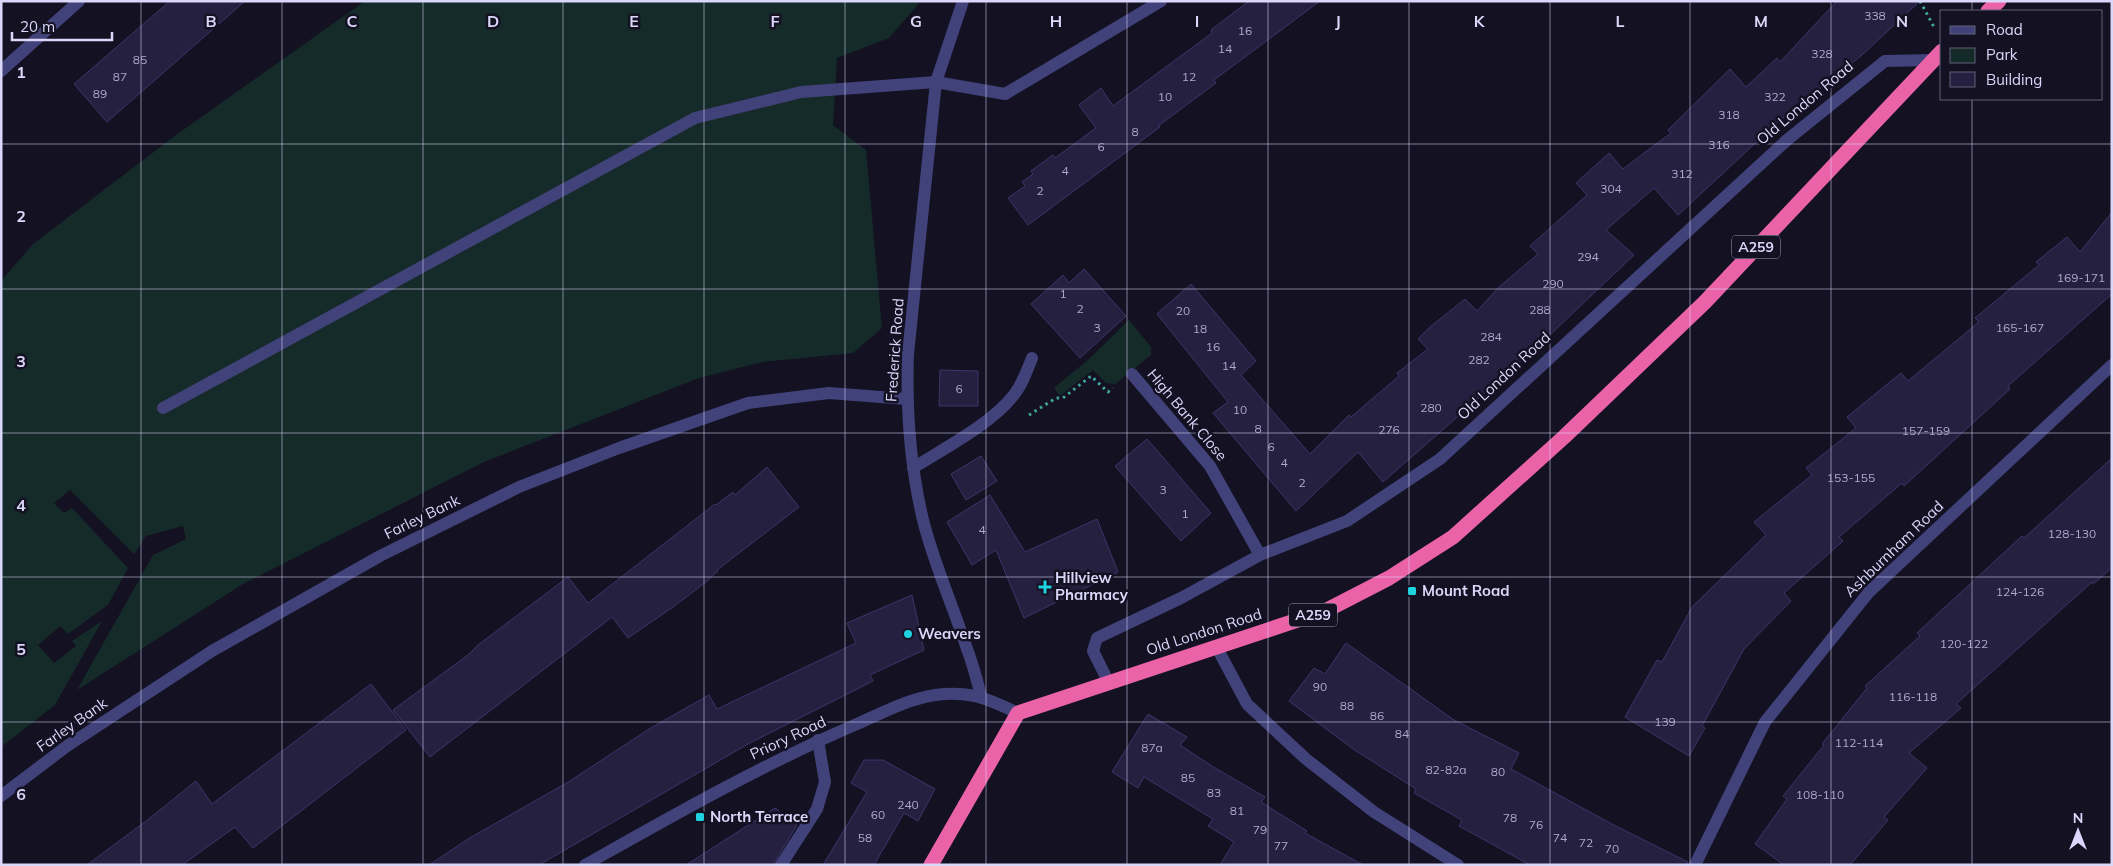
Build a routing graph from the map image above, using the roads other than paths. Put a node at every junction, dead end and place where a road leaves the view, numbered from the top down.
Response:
1 (79, 1) edge
2 (963, 1) edge
3 (1160, 1) edge
4 (1999, 1) edge
5 (1989, 10) edge
6 (1937, 55) edge
7 (1, 71) edge
8 (936, 82) junction
9 (1032, 358) dead end
10 (2112, 365) edge
11 (1132, 374) dead end
12 (906, 399) junction
13 (163, 408) dead end
14 (913, 468) junction
15 (1260, 555) junction
16 (1216, 646) junction
17 (1109, 683) junction
18 (981, 696) junction
19 (1018, 713) junction
20 (818, 740) junction
21 (1, 796) edge
22 (585, 865) edge
23 (780, 865) edge
24 (931, 865) edge
25 (1458, 865) edge
26 (1695, 865) edge

1 - 7 street
2 - 8 street, Frederick Road
3 - 8 street
4 - 5 highway
6 - 15 street, Old London Road
6 - 16 highway, Old London Road / A259
8 - 12 street, Frederick Road
8 - 13 street
9 - 14 street
10 - 26 street, Ashburnham Road
11 - 15 street, High Bank Close
12 - 14 street, Frederick Road
12 - 21 street, Farley Bank
14 - 18 street, Frederick Road
15 - 17 street, Old London Road
16 - 17 highway, Old London Road / A259
16 - 25 street
17 - 19 highway, Old London Road / A259
18 - 19 street, Priory Road
18 - 20 street, Priory Road
19 - 24 highway
20 - 22 street, Priory Road
20 - 23 street

